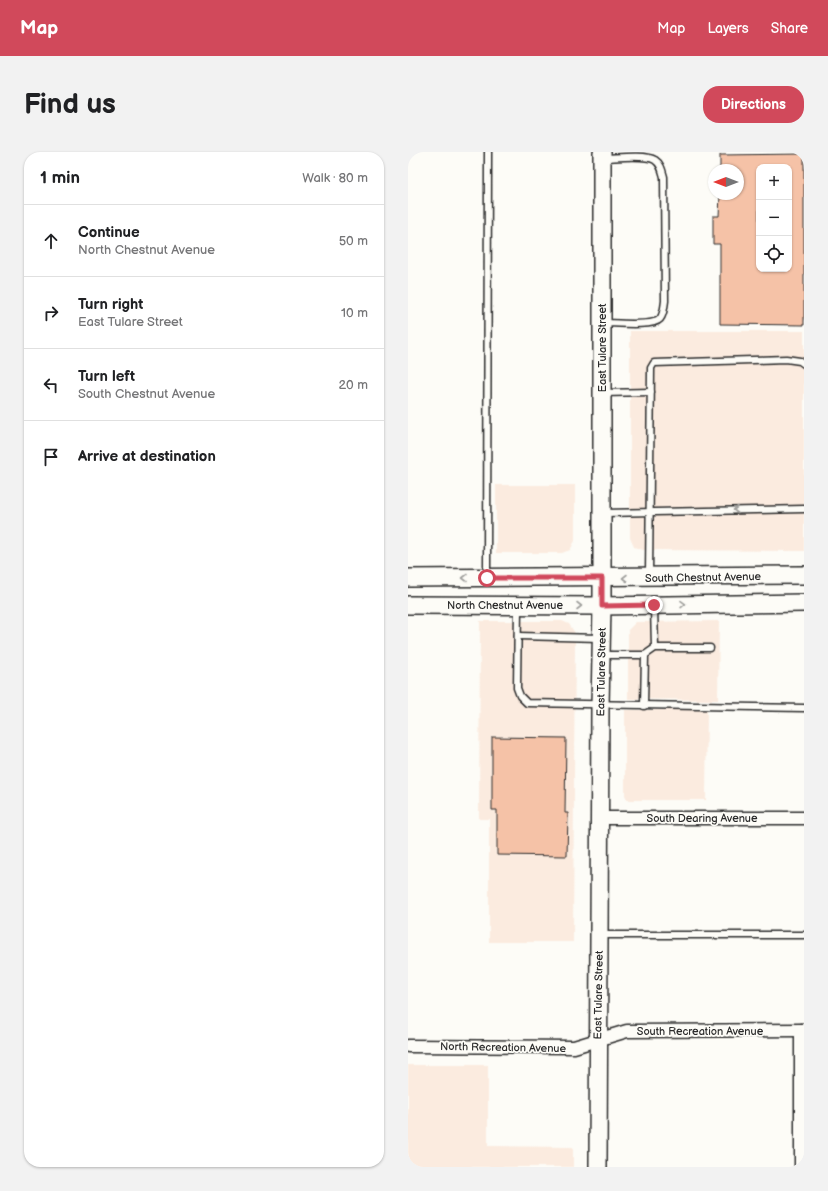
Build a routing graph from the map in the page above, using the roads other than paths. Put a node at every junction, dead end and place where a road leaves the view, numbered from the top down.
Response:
1 (488, 152) edge
2 (602, 155) edge
3 (602, 323) junction
4 (804, 364) edge
5 (651, 392) junction
6 (602, 393) junction
7 (804, 509) edge
8 (649, 512) junction
9 (602, 513) junction
10 (804, 575) edge
11 (408, 578) edge
12 (487, 578) junction
13 (602, 578) junction
14 (649, 578) junction
15 (804, 603) edge
16 (408, 605) edge
17 (518, 605) junction
18 (654, 605) junction
19 (602, 606) junction
20 (518, 636) junction
21 (602, 638) junction
22 (655, 648) junction
23 (710, 648) dead end
24 (601, 655) junction
25 (645, 655) junction
26 (600, 706) junction
27 (644, 706) junction
28 (804, 708) edge
29 (600, 818) junction
30 (804, 818) edge
31 (599, 935) junction
32 (804, 935) edge
33 (802, 1030) edge
34 (598, 1041) junction
35 (408, 1046) edge
36 (598, 1167) edge
37 (801, 1167) edge

1 - 12 lane
2 - 3 main road, East Tulare Street
2 - 3 lane
3 - 6 main road, East Tulare Street
4 - 5 lane
5 - 6 lane
5 - 8 lane
6 - 9 main road, East Tulare Street
7 -> 8 lane
8 - 9 lane
8 - 14 lane
9 - 13 main road, East Tulare Street
10 - 14 main road, South Chestnut Avenue
12 -> 11 main road
12 - 13 main road
14 -> 13 main road, South Chestnut Avenue
13 - 19 main road, East Tulare Street
18 -> 15 main road
16 - 17 main road, North Chestnut Avenue
17 -> 19 main road, North Chestnut Avenue
17 - 20 lane
18 - 19 main road
18 - 22 lane
19 - 21 main road, East Tulare Street
20 - 21 lane
20 - 26 lane
21 - 24 main road, East Tulare Street
22 - 23 lane
22 - 25 lane
24 - 25 lane
24 - 26 main road, East Tulare Street
25 - 27 lane
26 - 27 lane
26 - 29 main road, East Tulare Street
27 - 28 lane
29 - 30 street, South Dearing Avenue
29 - 31 main road, East Tulare Street
31 - 32 lane
31 - 34 main road, East Tulare Street
33 - 34 street, South Recreation Avenue
33 - 37 street
34 - 35 street, North Recreation Avenue
34 - 36 main road, East Tulare Street

